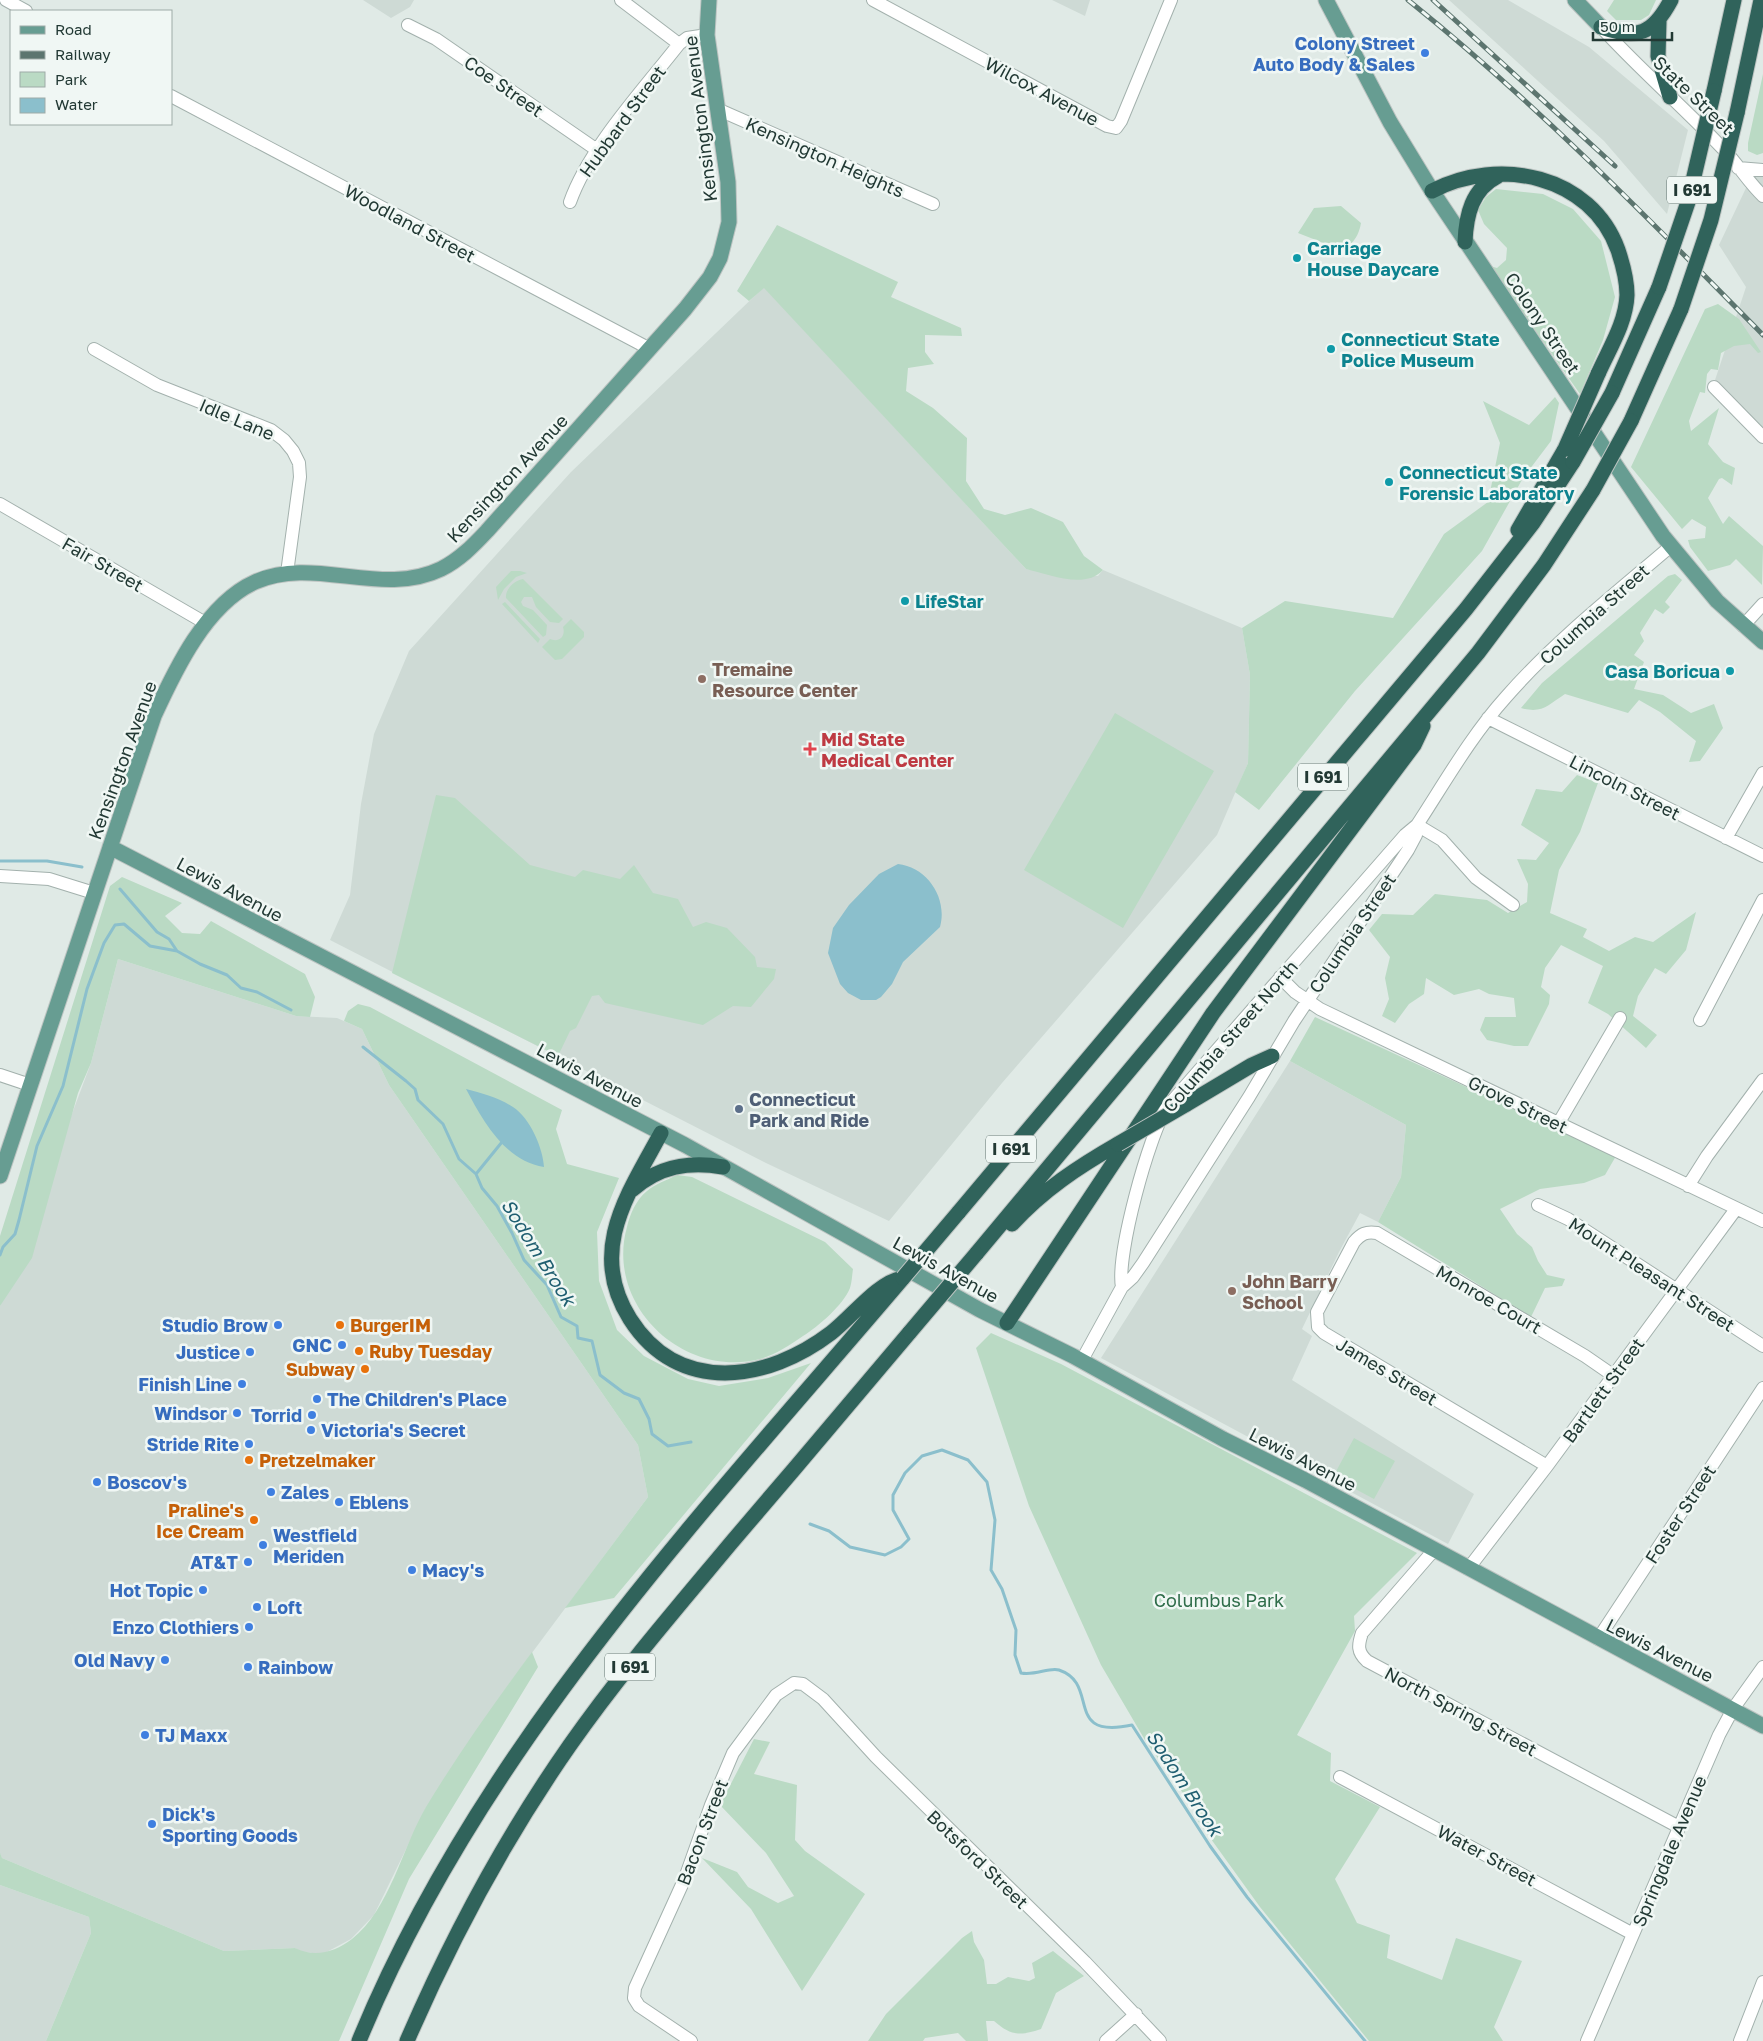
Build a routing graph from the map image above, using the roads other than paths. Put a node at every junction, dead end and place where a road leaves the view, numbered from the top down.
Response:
1 (6, 0) edge
2 (621, 0) edge
3 (709, 0) edge
4 (873, 0) edge
5 (1171, 0) edge
6 (1326, 0) edge
7 (1575, 0) edge
8 (1671, 0) edge
9 (1734, 0) edge
10 (1761, 0) edge
11 (24, 10) edge
12 (1659, 21) junction
13 (408, 25) dead end
14 (1602, 27) junction
15 (707, 35) junction
16 (679, 44) junction
17 (172, 97) edge
18 (1670, 97) junction
19 (717, 109) junction
20 (597, 150) junction
21 (1738, 168) junction
22 (1763, 170) edge
23 (1500, 175) junction
24 (1432, 191) junction
25 (1763, 196) edge
26 (570, 202) dead end
27 (933, 204) dead end
28 (1465, 242) junction
29 (94, 349) dead end
30 (650, 349) junction
31 (1714, 386) dead end
32 (1763, 437) edge
33 (0, 504) edge
34 (1670, 546) junction
35 (1507, 558) junction
36 (288, 573) junction
37 (1763, 604) edge
38 (207, 624) junction
39 (1743, 626) junction
40 (1763, 642) edge
41 (1426, 714) junction
42 (1488, 718) junction
43 (1763, 773) edge
44 (1417, 825) junction
45 (1726, 838) junction
46 (110, 847) junction
47 (1763, 856) edge
48 (0, 876) edge
49 (94, 893) junction
50 (1763, 900) edge
51 (1512, 905) dead end
52 (1280, 976) junction
53 (1307, 1001) junction
54 (1620, 1018) dead end
55 (1700, 1020) dead end
56 (1272, 1056) junction
57 (0, 1076) edge
58 (1763, 1080) edge
59 (30, 1085) junction
60 (1558, 1124) junction
61 (660, 1133) junction
62 (723, 1167) junction
63 (0, 1176) edge
64 (1688, 1186) junction
65 (628, 1195) junction
66 (1538, 1205) dead end
67 (1736, 1209) junction
68 (1763, 1221) edge
69 (1361, 1234) joint
70 (980, 1250) junction
71 (1122, 1287) junction
72 (1676, 1290) junction
73 (868, 1309) junction
74 (1007, 1323) junction
75 (1763, 1346) edge
76 (1082, 1360) junction
77 (1614, 1376) junction
78 (1763, 1388) edge
79 (1548, 1466) junction
80 (1434, 1550) junction
81 (1468, 1569) junction
82 (1598, 1639) junction
83 (1763, 1666) edge
84 (794, 1683) joint
85 (1733, 1710) junction
86 (1763, 1726) edge
87 (1340, 1777) dead end
88 (1679, 1828) junction
89 (1633, 1934) junction
90 (1763, 1982) edge
91 (1136, 2014) junction
92 (674, 2030) junction
93 (359, 2041) edge
94 (407, 2041) edge
95 (666, 2041) edge
96 (691, 2041) edge
97 (1106, 2041) edge
98 (1160, 2041) edge
99 (1587, 2041) edge
100 (1740, 2041) edge

1 - 11 street
2 - 16 street
3 - 15 main road, Kensington Avenue
4 - 5 street, Wilcox Avenue
6 - 24 main road, Colony Street
7 - 14 main road, State Street
8 - 12 highway
9 - 35 highway, I 691, bridge
10 - 41 highway, I 691, bridge
12 - 14 highway
12 - 18 highway
13 - 20 street, Coe Street
14 - 18 street, State Street
15 - 16 street
15 - 19 main road, Kensington Avenue
16 - 20 street, Hubbard Street
17 - 30 street, Woodland Street
18 - 21 street, State Street
19 - 27 street, Kensington Heights
19 - 30 main road, Kensington Avenue
20 - 26 street, Hubbard Street
21 - 22 street
21 - 25 street, State Street
23 - 24 highway
23 - 28 highway
23 - 35 highway, bridge
24 - 28 main road, Colony Street
28 - 34 main road, Colony Street
29 - 36 street, Idle Lane
30 - 36 main road, Kensington Avenue
31 - 32 street
33 - 38 street, Fair Street
34 - 39 main road, Colony Street
34 - 42 street, Columbia Street
35 - 73 highway, I 691, bridge
36 - 38 main road, Kensington Avenue
37 - 39 street
38 - 46 main road, Kensington Avenue
39 - 40 main road, Colony Street
41 - 70 highway, I 691
41 - 74 highway
42 - 44 street, Columbia Street
42 - 45 street, Lincoln Street
43 - 45 street
44 - 51 street
44 - 52 street, Columbia Street North
44 - 53 street, Columbia Street
45 - 47 street, Lincoln Street
46 - 49 main road, Kensington Avenue
46 - 61 main road, Lewis Avenue
48 - 49 street
49 - 59 main road, Kensington Avenue
50 - 55 street
52 - 53 street, Grove Street
52 - 71 street, Columbia Street North
53 - 56 street, Columbia Street
53 - 60 street, Grove Street
54 - 60 street
56 - 70 highway, bridge
56 - 71 street, Columbia Street
57 - 59 street
58 - 64 street
59 - 63 main road, Kensington Avenue
60 - 64 street, Grove Street
61 - 62 main road, Lewis Avenue
61 - 65 highway
62 - 65 highway
62 - 74 main road, Lewis Avenue
64 - 67 street, Grove Street
65 - 73 highway
66 - 72 street, Mount Pleasant Street
67 - 68 street, Grove Street
67 - 72 street, Bartlett Street
69 - 77 street, Monroe Court
69 - 79 street, James Street
70 - 94 highway, I 691, bridge
71 - 76 street, Columbia Street
72 - 75 street, Mount Pleasant Street
72 - 77 street, Bartlett Street
73 - 93 highway, I 691
74 - 76 main road, Lewis Avenue
76 - 80 main road, Lewis Avenue
77 - 79 street, Bartlett Street
78 - 82 street, Foster Street
79 - 81 street, Bartlett Street
80 - 81 main road, Lewis Avenue
80 - 88 street, North Spring Street
81 - 82 main road, Lewis Avenue
82 - 85 main road, Lewis Avenue
83 - 85 street, Springdale Avenue
84 - 91 street, Botsford Street
84 - 92 street, Bacon Street
85 - 86 main road, Lewis Avenue
85 - 88 street, Springdale Avenue
87 - 89 street, Water Street
88 - 89 street, Springdale Avenue
89 - 99 street, Springdale Avenue
90 - 100 street
91 - 97 street
91 - 98 street, Botsford Street
92 - 95 street
92 - 96 street

